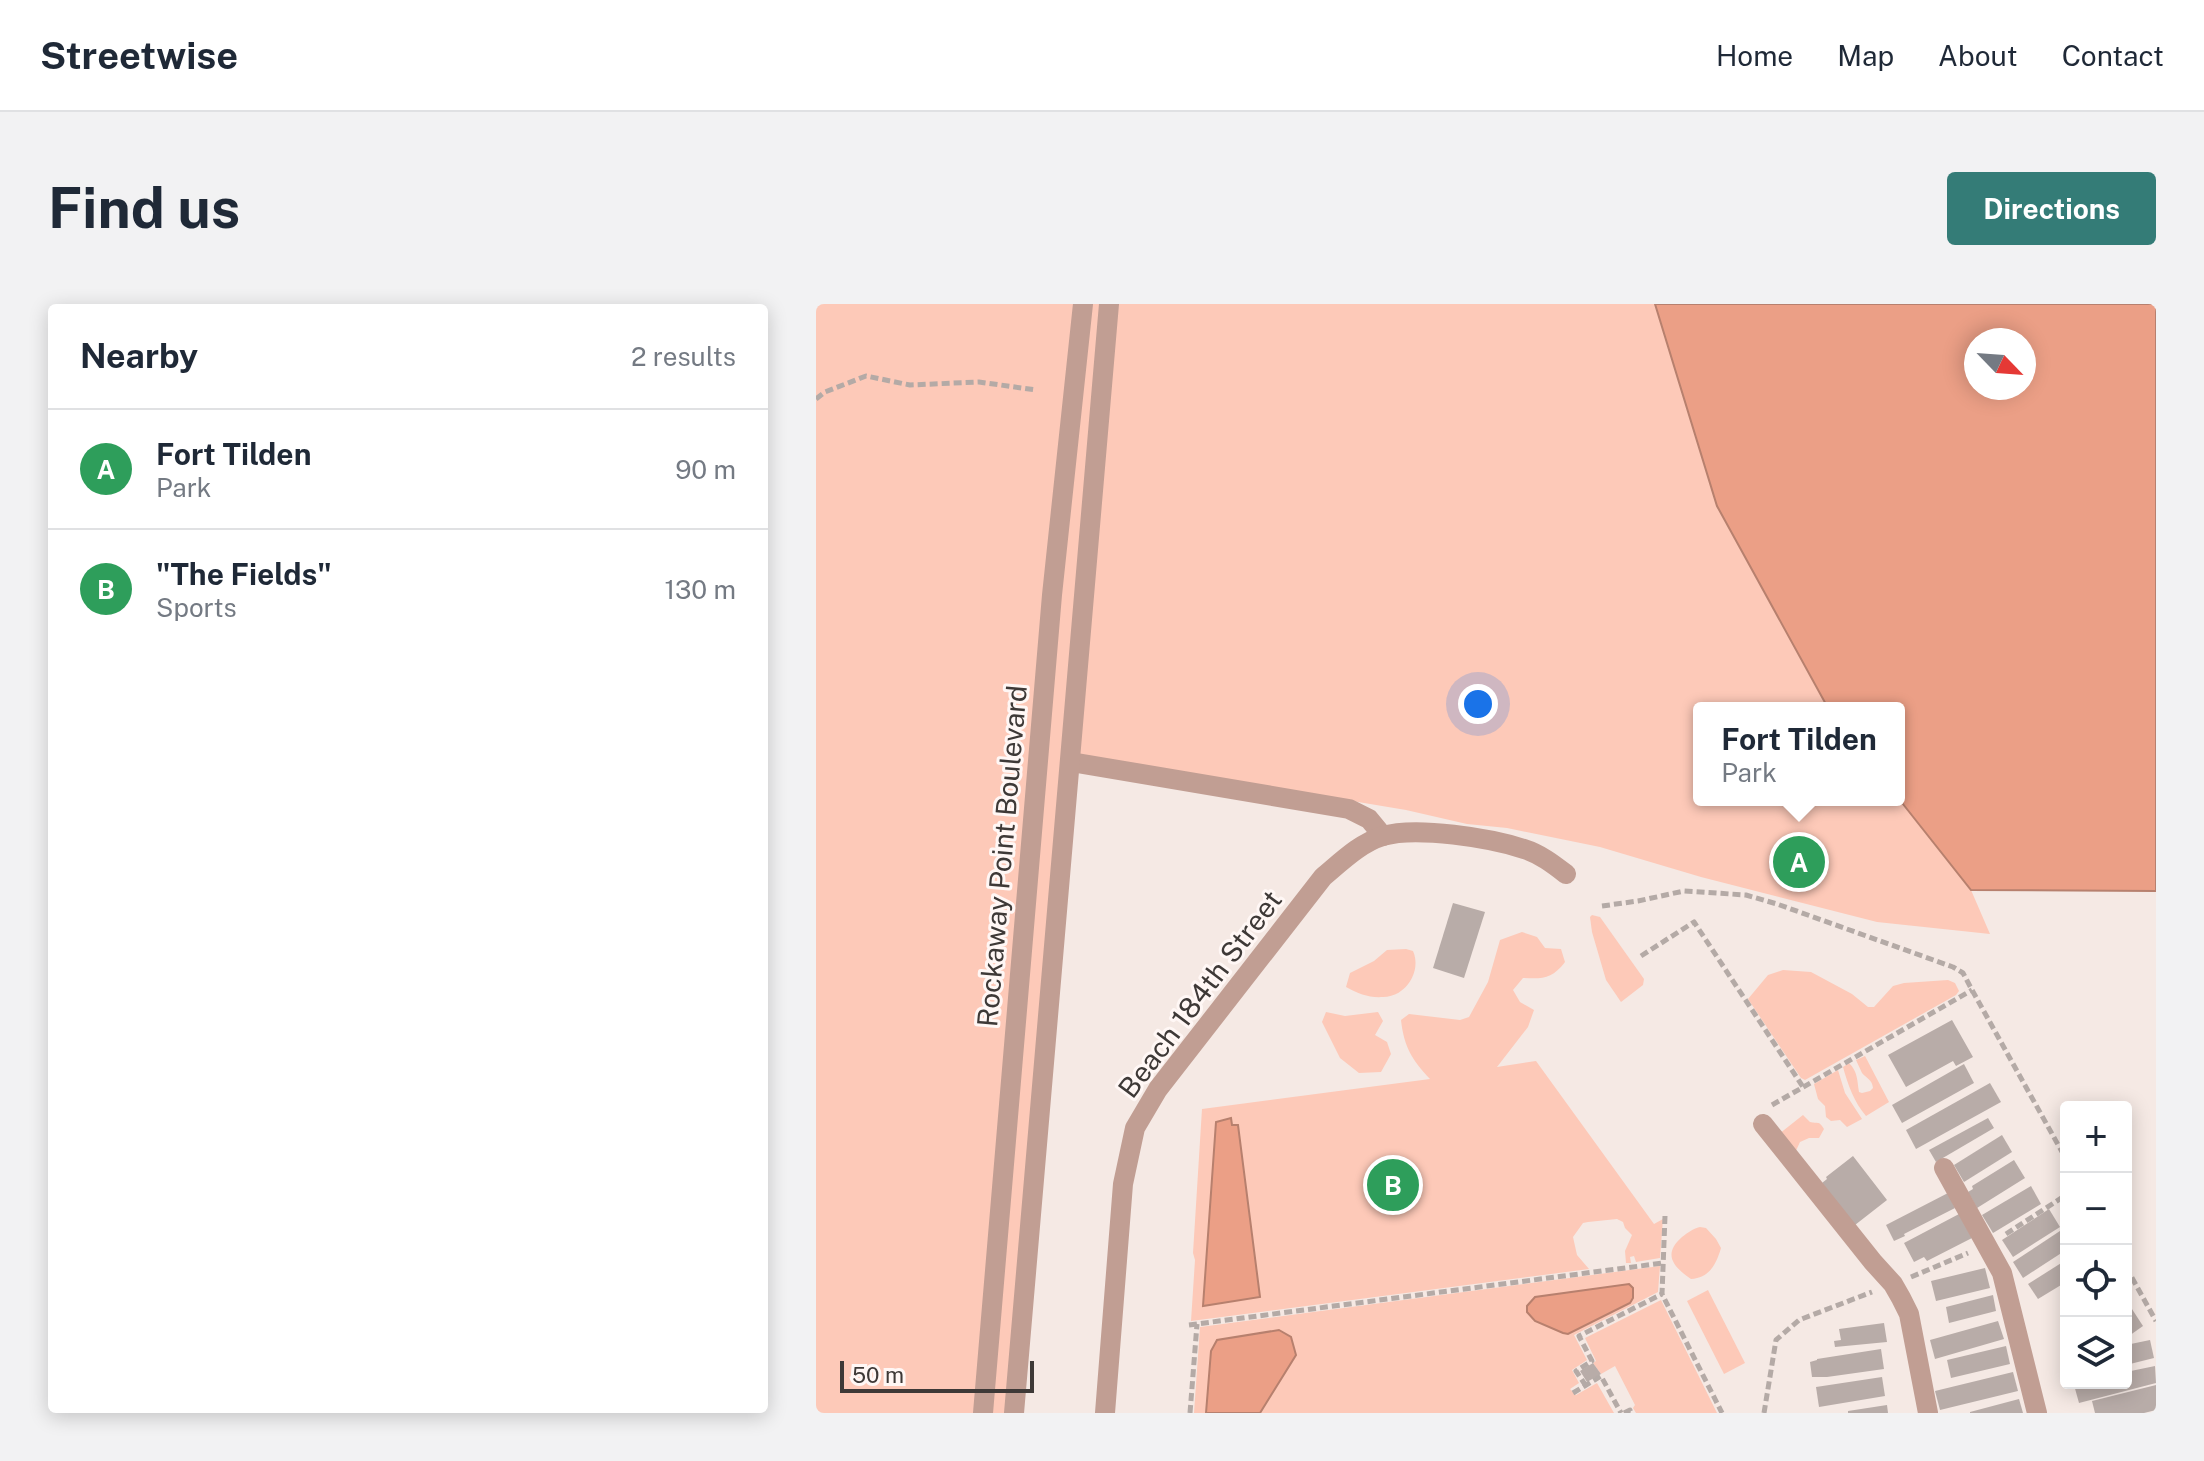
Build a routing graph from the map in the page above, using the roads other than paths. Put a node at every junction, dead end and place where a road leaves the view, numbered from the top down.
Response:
1 (1083, 304) edge
2 (1109, 304) edge
3 (1071, 762) junction
4 (1034, 813) junction
5 (1065, 817) junction
6 (1383, 836) junction
7 (1566, 874) dead end
8 (1763, 1124) dead end
9 (1944, 1168) dead end
10 (983, 1413) edge
11 (1014, 1413) edge
12 (1105, 1413) edge
13 (1928, 1413) edge
14 (2037, 1413) edge

1 - 4 street, Rockaway Point Boulevard
2 - 3 street
3 - 5 street
3 - 6 street
4 - 5 street
4 - 10 street, Rockaway Point Boulevard
5 - 11 street
6 - 7 street, Beach 184th Street
6 - 12 street, Beach 184th Street
8 - 13 street
9 - 14 street

